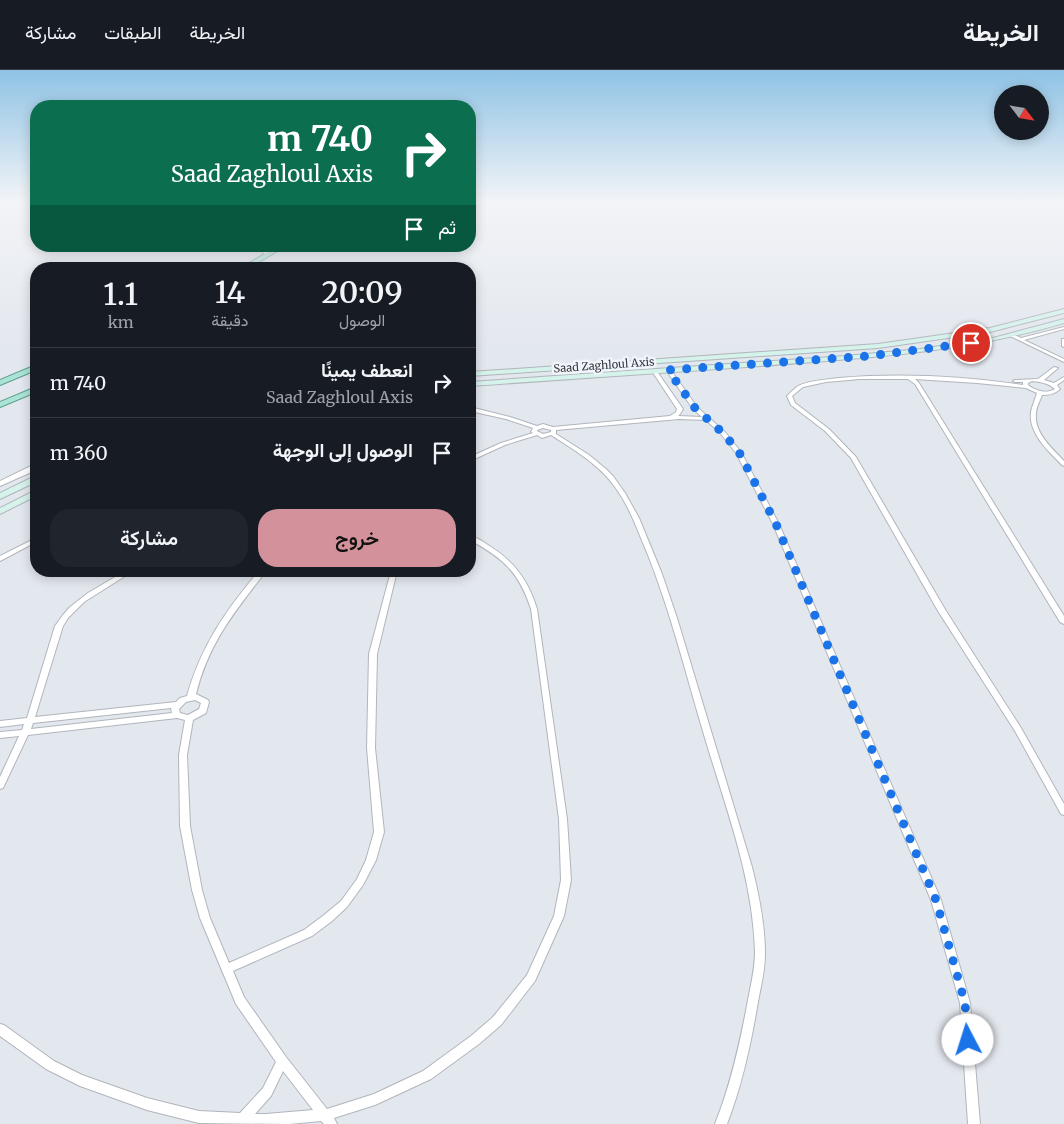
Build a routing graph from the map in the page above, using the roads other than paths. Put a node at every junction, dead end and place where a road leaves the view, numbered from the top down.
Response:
1 (265, 252) edge
2 (272, 252) edge
3 (281, 252) edge
4 (268, 254) junction
5 (254, 262) edge
6 (264, 262) edge
7 (1064, 311) edge
8 (1064, 321) edge
9 (1064, 328) edge
10 (1010, 335) junction
11 (1020, 340) junction
12 (1064, 340) edge
13 (1064, 346) edge
14 (1064, 354) edge
15 (1050, 355) junction
16 (1064, 361) edge
17 (30, 370) edge
18 (668, 370) junction
19 (654, 371) junction
20 (476, 374) edge
21 (908, 377) junction
22 (932, 377) junction
23 (1064, 378) edge
24 (1040, 380) junction
25 (0, 383) edge
26 (476, 384) edge
27 (917, 384) junction
28 (1027, 384) junction
29 (1056, 388) junction
30 (30, 391) edge
31 (1064, 391) edge
32 (1040, 392) junction
33 (0, 405) edge
34 (695, 408) junction
35 (680, 409) junction
36 (476, 411) edge
37 (672, 417) junction
38 (707, 419) junction
39 (536, 431) junction
40 (553, 432) junction
41 (476, 457) edge
42 (1064, 464) edge
43 (30, 470) edge
44 (30, 481) edge
45 (0, 484) edge
46 (0, 496) edge
47 (30, 496) edge
48 (0, 511) edge
49 (476, 540) edge
50 (30, 543) edge
51 (0, 559) edge
52 (120, 577) edge
53 (258, 577) edge
54 (392, 577) edge
55 (1064, 622) edge
56 (191, 697) junction
57 (177, 705) junction
58 (176, 715) junction
59 (189, 718) junction
60 (30, 721) junction
61 (0, 724) edge
62 (26, 733) junction
63 (0, 735) edge
64 (0, 786) edge
65 (1064, 812) edge
66 (226, 969) junction
67 (0, 1029) edge
68 (282, 1061) junction
69 (242, 1119) junction
70 (329, 1120) edge
71 (721, 1124) edge
72 (974, 1124) edge

1 - 4 street
2 - 4 main road
3 - 6 main road
4 - 5 main road
7 - 20 main road, Saad Zaghloul Axis
8 - 10 main road, Saad Zaghloul Axis
9 - 11 street
10 - 11 street
10 - 18 main road, Saad Zaghloul Axis
11 - 15 street
12 - 13 street
14 - 15 street
15 - 16 street
16 - 24 street
17 - 25 main road
18 - 19 main road, Saad Zaghloul Axis
18 - 34 street
19 - 26 main road, Saad Zaghloul Axis
19 - 35 street
21 - 22 street
21 - 27 street
21 - 28 street
21 - 65 street
22 - 27 street
22 - 28 street
23 - 29 street
24 - 28 street
24 - 29 street
27 - 55 street
28 - 32 street
29 - 31 street
29 - 32 street
30 - 33 main road
32 - 42 street
34 - 35 street
34 - 38 street
35 - 37 street
36 - 39 street
37 - 38 street
37 - 40 street
38 - 72 street
39 - 40 street
39 - 40 street
39 - 41 street
40 - 71 street
43 - 45 street
44 - 46 main road
47 - 48 main road
49 - 70 street
50 - 51 street
52 - 60 street
53 - 56 street
54 - 66 street
56 - 57 street
56 - 59 street
57 - 58 street
57 - 60 street
58 - 59 street
58 - 62 street
59 - 66 street
60 - 61 street
60 - 62 street
62 - 63 street
62 - 64 street
66 - 68 street
67 - 69 street
68 - 69 street
68 - 70 street
69 - 70 street

